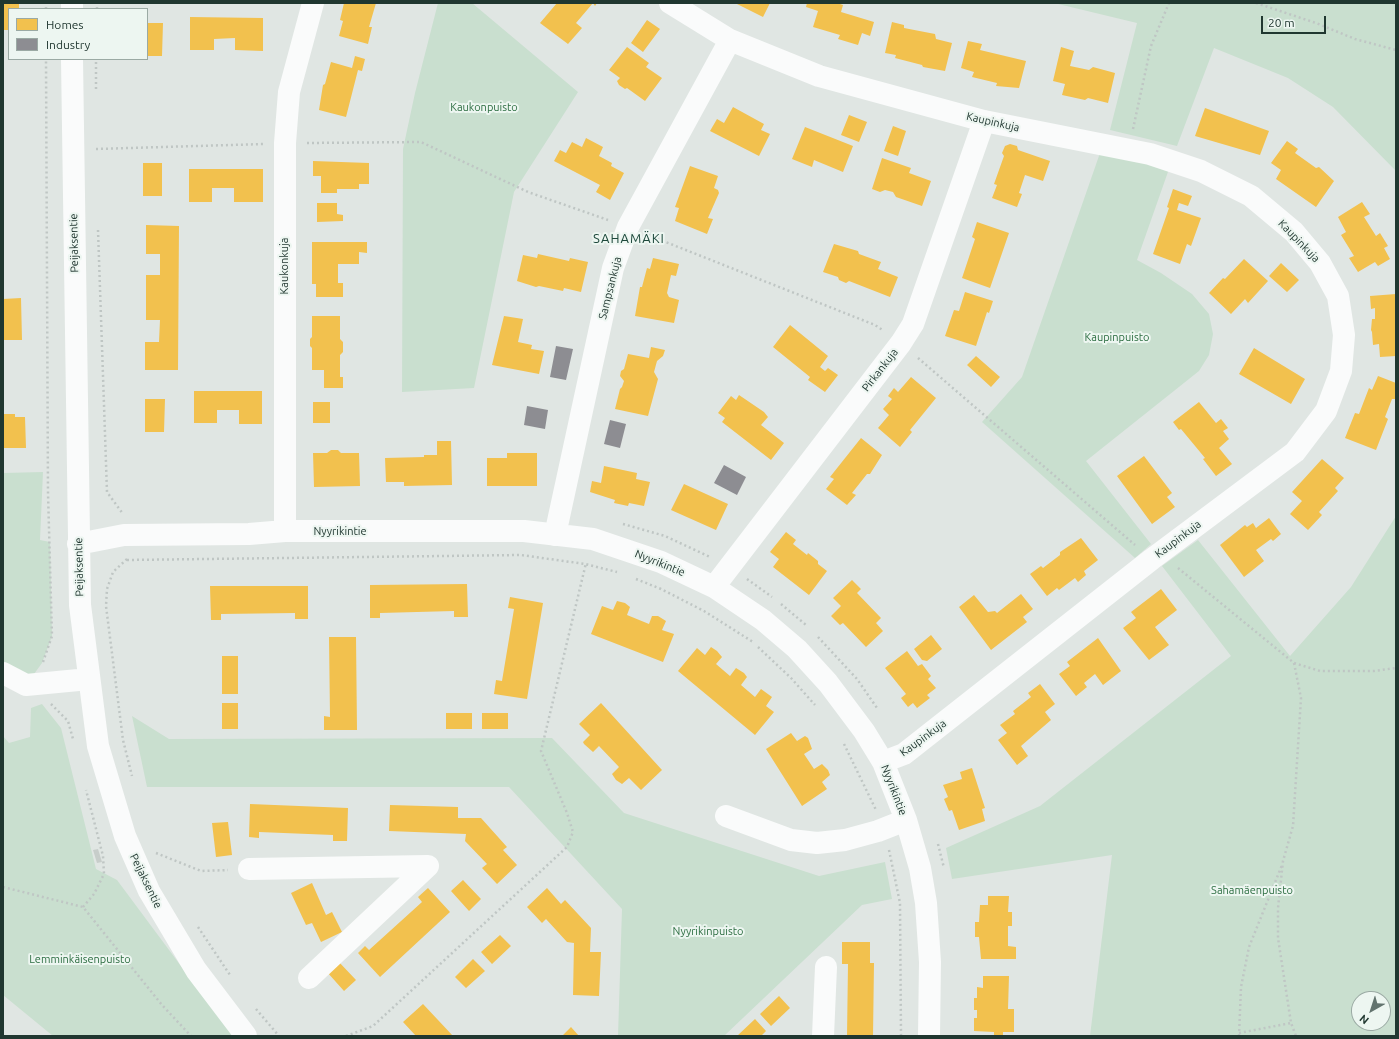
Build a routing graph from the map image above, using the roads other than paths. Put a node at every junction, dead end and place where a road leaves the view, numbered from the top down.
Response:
1 (313, 3) edge
2 (670, 3) edge
3 (730, 40) junction
4 (72, 60) edge
5 (984, 121) junction
6 (285, 532) junction
7 (555, 535) junction
8 (78, 544) junction
9 (714, 586) junction
10 (3, 673) edge
11 (89, 679) junction
12 (884, 762) junction
13 (726, 816) dead end
14 (906, 820) junction
15 (249, 869) road end
16 (826, 967) dead end
17 (309, 978) dead end
18 (246, 1036) edge
19 (823, 1036) edge
20 (929, 1036) edge

1 - 6 street, Kaukonkuja
2 - 3 street, Kaupinkuja
3 - 5 street, Kaupinkuja
3 - 7 street, Sampsankuja
4 - 8 street, Peijaksentie
5 - 9 street, Pirkankuja
5 - 12 street, Kaupinkuja
6 - 7 street, Nyyrikintie
6 - 8 street, Nyyrikintie
7 - 9 street, Nyyrikintie
8 - 11 street, Peijaksentie
9 - 12 street, Nyyrikintie
10 - 11 street
11 - 18 street, Peijaksentie
12 - 14 street, Nyyrikintie
13 - 14 street
14 - 20 street, Nyyrikintie
15 - 17 street
16 - 19 street

